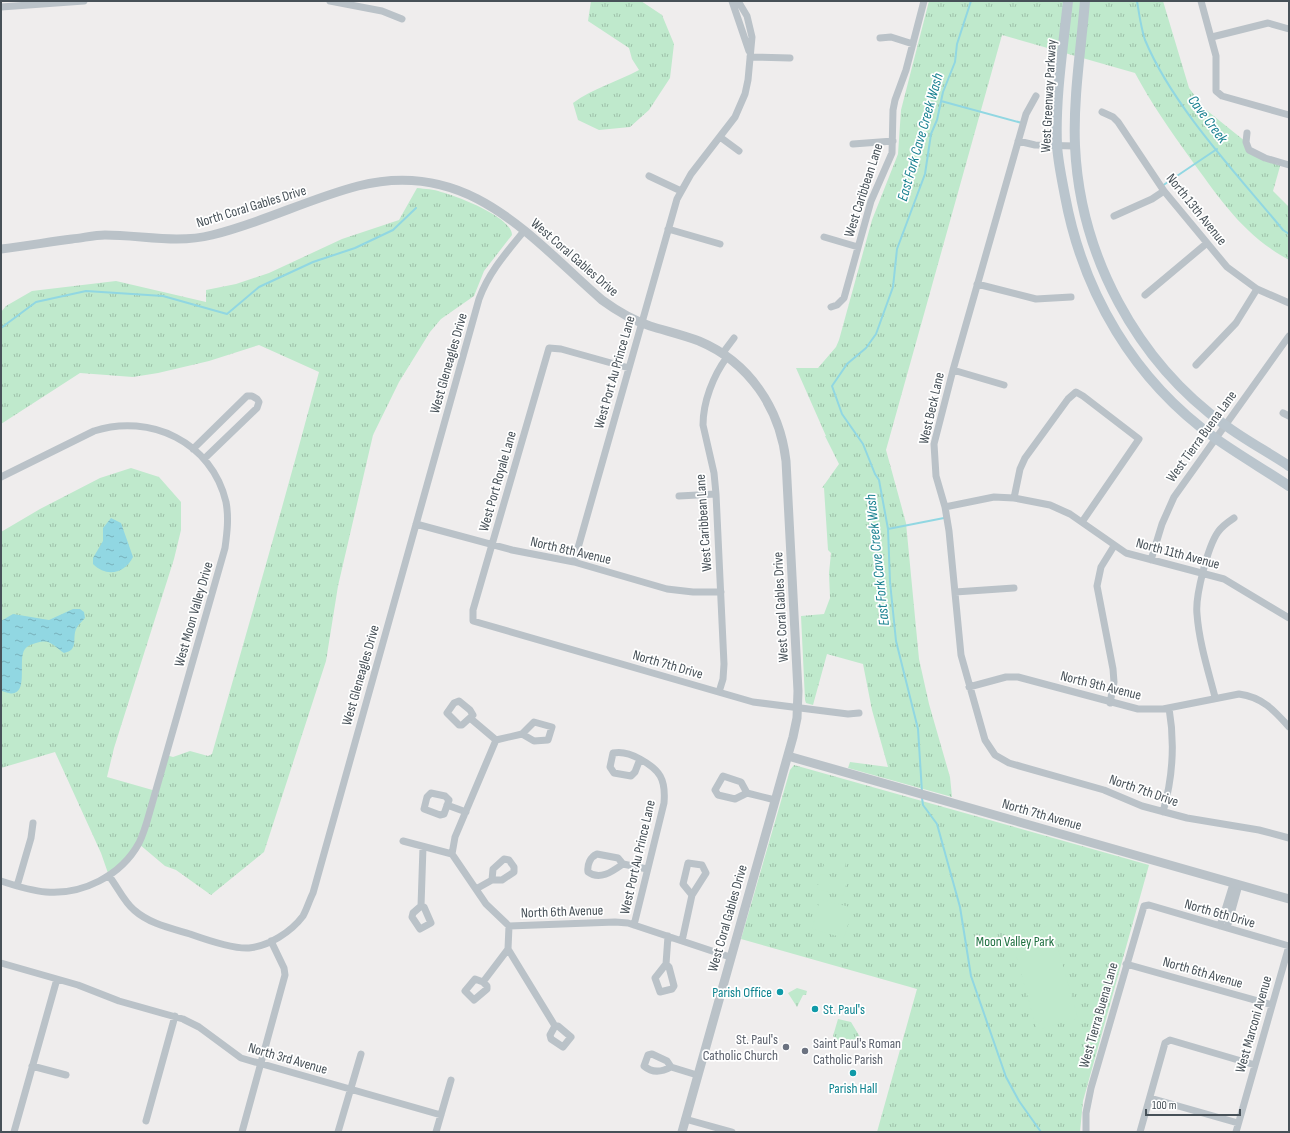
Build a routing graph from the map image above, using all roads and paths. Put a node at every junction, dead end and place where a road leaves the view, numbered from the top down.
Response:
1 (84, 1) edge
2 (330, 1) edge
3 (732, 1) edge
4 (738, 1) edge
5 (924, 1) edge
6 (1068, 1) edge
7 (1085, 1) edge
8 (1201, 1) edge
9 (1, 7) edge
10 (402, 19) dead end
11 (1289, 29) edge
12 (1212, 37) junction
13 (880, 38) dead end
14 (913, 44) junction
15 (750, 57) junction
16 (790, 58) dead end
17 (1036, 96) dead end
18 (1102, 112) dead end
19 (1289, 115) edge
20 (1246, 133) dead end
21 (720, 137) junction
22 (893, 140) junction
23 (1018, 141) junction
24 (853, 144) dead end
25 (1057, 145) junction
26 (1076, 146) junction
27 (739, 151) dead end
28 (1289, 165) edge
29 (649, 176) dead end
30 (681, 191) junction
31 (1164, 191) junction
32 (501, 212) joint
33 (1114, 216) dead end
34 (668, 229) junction
35 (524, 231) junction
36 (824, 237) dead end
37 (1207, 243) junction
38 (720, 244) dead end
39 (858, 247) junction
40 (1, 249) edge
41 (977, 284) junction
42 (1257, 289) junction
43 (1145, 295) dead end
44 (1071, 297) dead end
45 (1289, 303) edge
46 (831, 307) dead end
47 (641, 323) junction
48 (1289, 336) edge
49 (734, 338) dead end
50 (724, 356) junction
51 (1196, 365) dead end
52 (629, 368) junction
53 (953, 370) junction
54 (1004, 385) dead end
55 (1225, 425) junction
56 (1215, 438) junction
57 (193, 449) junction
58 (204, 459) junction
59 (1289, 466) edge
60 (1, 478) edge
61 (1289, 486) edge
62 (716, 494) junction
63 (679, 496) dead end
64 (1014, 498) junction
65 (945, 507) junction
66 (1234, 518) dead end
67 (1082, 522) junction
68 (416, 524) junction
69 (492, 545) junction
70 (1114, 546) junction
71 (1151, 560) junction
72 (574, 562) junction
73 (1204, 573) junction
74 (1014, 588) dead end
75 (721, 592) junction
76 (955, 592) junction
77 (1288, 615) edge
78 (473, 621) joint
79 (969, 687) junction
80 (719, 692) junction
81 (1214, 697) junction
82 (1110, 703) junction
83 (797, 708) junction
84 (1168, 708) junction
85 (859, 713) dead end
86 (470, 718) dead end
87 (1289, 727) edge
88 (522, 734) dead end
89 (496, 740) junction
90 (995, 755) joint
91 (788, 756) junction
92 (640, 759) dead end
93 (747, 793) dead end
94 (775, 800) junction
95 (447, 805) dead end
96 (466, 812) junction
97 (1163, 812) junction
98 (33, 823) dead end
99 (1289, 838) edge
100 (403, 841) dead end
101 (423, 847) junction
102 (452, 854) junction
103 (623, 864) junction
104 (647, 869) junction
105 (110, 876) junction
106 (492, 880) dead end
107 (1, 881) edge
108 (1236, 885) junction
109 (17, 886) junction
110 (476, 889) junction
111 (692, 895) dead end
112 (1289, 899) edge
113 (421, 906) dead end
114 (1144, 906) joint
115 (634, 925) junction
116 (510, 926) junction
117 (1224, 927) junction
118 (668, 936) junction
119 (271, 941) junction
120 (682, 941) junction
121 (1289, 946) edge
122 (508, 949) junction
123 (730, 957) junction
124 (1, 963) edge
125 (666, 964) dead end
126 (1126, 964) junction
127 (57, 979) junction
128 (483, 982) dead end
129 (1272, 1005) junction
130 (175, 1016) junction
131 (555, 1026) dead end
132 (361, 1054) dead end
133 (261, 1064) junction
134 (1255, 1065) junction
135 (32, 1066) junction
136 (671, 1068) dead end
137 (698, 1075) junction
138 (66, 1076) dead end
139 (451, 1080) dead end
140 (350, 1090) junction
141 (1150, 1098) junction
142 (441, 1115) junction
143 (686, 1119) junction
144 (146, 1121) dead end
145 (1238, 1123) junction
146 (14, 1132) edge
147 (242, 1132) edge
148 (338, 1132) edge
149 (436, 1132) edge
150 (682, 1132) edge
151 (732, 1132) edge
152 (1086, 1132) edge
153 (1140, 1132) edge
154 (1236, 1132) edge

1 - 9 street
2 - 10 street
3 - 15 street, West Port Au Prince Lane
4 - 15 street, West Port Au Prince Lane
5 - 14 street, West Caribbean Lane
6 - 25 main road, West Greenway Parkway
7 - 26 main road, West Greenway Parkway
8 - 12 street
11 - 12 street
12 - 19 street
13 - 14 street
14 - 22 street, West Caribbean Lane
15 - 16 street
15 - 21 street, West Port Au Prince Lane
17 - 23 street, West Beck Lane
18 - 31 street, North 13th Avenue
20 - 28 street
21 - 27 street
21 - 30 street, West Port Au Prince Lane
22 - 24 street, West Caribbean Lane
22 - 39 street, West Caribbean Lane
23 - 25 street
23 - 41 street, West Beck Lane
25 - 26 street
25 - 56 main road, West Greenway Parkway
26 - 55 main road, West Greenway Parkway
29 - 30 street
30 - 34 street, West Port Au Prince Lane
31 - 33 street
31 - 37 street, North 13th Avenue
32 - 35 street, West Coral Gables Drive
32 - 40 street, North Coral Gables Drive
34 - 38 street
34 - 47 street, West Port Au Prince Lane
35 - 47 street, West Coral Gables Drive
35 - 68 street, West Gleneagles Drive
36 - 39 street, West Caribbean Lane
37 - 42 street, North 13th Avenue
37 - 43 street
39 - 46 street, West Caribbean Lane
41 - 44 street
41 - 53 street, West Beck Lane
42 - 45 street, North 13th Avenue
42 - 51 street
47 - 50 street, West Coral Gables Drive
47 - 52 street, West Port Au Prince Lane
48 - 55 street, West Tierra Buena Lane
49 - 50 street
50 - 62 street, West Caribbean Lane
50 - 83 street, West Coral Gables Drive
52 - 69 street, West Port Royale Lane
52 - 72 street, West Port Au Prince Lane
53 - 54 street
53 - 65 street, West Beck Lane
55 - 56 street, West Tierra Buena Lane
55 - 59 main road, West Greenway Parkway
56 - 61 main road, West Greenway Parkway
56 - 71 street, West Tierra Buena Lane
57 - 58 street, West Moon Valley Drive
57 - 58 street
57 - 60 street, West Moon Valley Drive
58 - 105 street, West Moon Valley Drive
62 - 63 street
62 - 75 street, West Caribbean Lane
64 - 65 street, North 11th Avenue
64 - 67 street, North 11th Avenue
64 - 67 street
65 - 76 street, West Beck Lane
66 - 73 street
67 - 70 street, North 11th Avenue
68 - 69 street, North 8th Avenue
68 - 119 street, West Gleneagles Drive
69 - 72 street, North 8th Avenue
69 - 78 street, West Port Royale Lane
70 - 71 street, North 11th Avenue
70 - 82 street
71 - 73 street, North 11th Avenue
72 - 75 street, North 8th Avenue
73 - 77 street, North 11th Avenue
73 - 81 street
74 - 76 street
75 - 80 street, West Caribbean Lane
76 - 79 street, West Beck Lane
78 - 80 street, North 7th Drive
79 - 82 street, North 9th Avenue
79 - 90 street, West Beck Lane
80 - 83 street, North 7th Drive
81 - 84 street, North 9th Avenue
81 - 87 street, North 9th Avenue
82 - 84 street, North 9th Avenue
83 - 85 street, North 7th Drive
83 - 91 street, West Coral Gables Drive
84 - 97 street
86 - 89 street
88 - 89 street
89 - 96 street
90 - 97 street, North 7th Drive
91 - 94 street, West Coral Gables Drive
91 - 108 street, North 7th Avenue
92 - 104 street, West Port Au Prince Lane
93 - 94 street
94 - 123 street, West Coral Gables Drive
95 - 96 street
96 - 102 street
97 - 99 street, North 7th Drive
98 - 109 street
100 - 101 street
101 - 102 street
101 - 113 street
102 - 110 street, North 6th Avenue
103 - 103 street
103 - 104 street
104 - 115 street, West Port Au Prince Lane
105 - 109 street, West Moon Valley Drive
105 - 119 street, West Gleneagles Drive
106 - 110 street
107 - 109 street, West Moon Valley Drive
108 - 112 street, North 7th Avenue
108 - 117 street
110 - 116 street, North 6th Avenue
111 - 120 street
114 - 117 street, North 6th Drive
114 - 126 street, West Tierra Buena Lane
115 - 116 street, North 6th Avenue
115 - 118 street, North 6th Avenue
116 - 122 street
117 - 121 street, North 6th Drive
118 - 120 street, North 6th Avenue
118 - 125 street
119 - 133 street
120 - 123 street, North 6th Avenue
121 - 129 street, West Marconi Avenue
122 - 128 street
122 - 131 street
123 - 137 street, West Coral Gables Drive
124 - 127 street, North 3rd Avenue
126 - 129 street, North 6th Avenue
126 - 152 street, West Tierra Buena Lane
127 - 130 street, North 3rd Avenue
127 - 135 street
129 - 134 street, West Marconi Avenue
130 - 133 street, North 3rd Avenue
130 - 144 street
132 - 140 street
133 - 140 street, North 3rd Avenue
133 - 147 street
134 - 141 street
134 - 145 street, West Marconi Avenue
135 - 138 street
135 - 146 street
136 - 137 street
137 - 143 street, West Coral Gables Drive
139 - 142 street
140 - 142 street, North 3rd Avenue
140 - 148 street
141 - 145 street
141 - 153 street
142 - 149 street
143 - 150 street, West Coral Gables Drive
143 - 151 street
145 - 154 street, West Marconi Avenue

